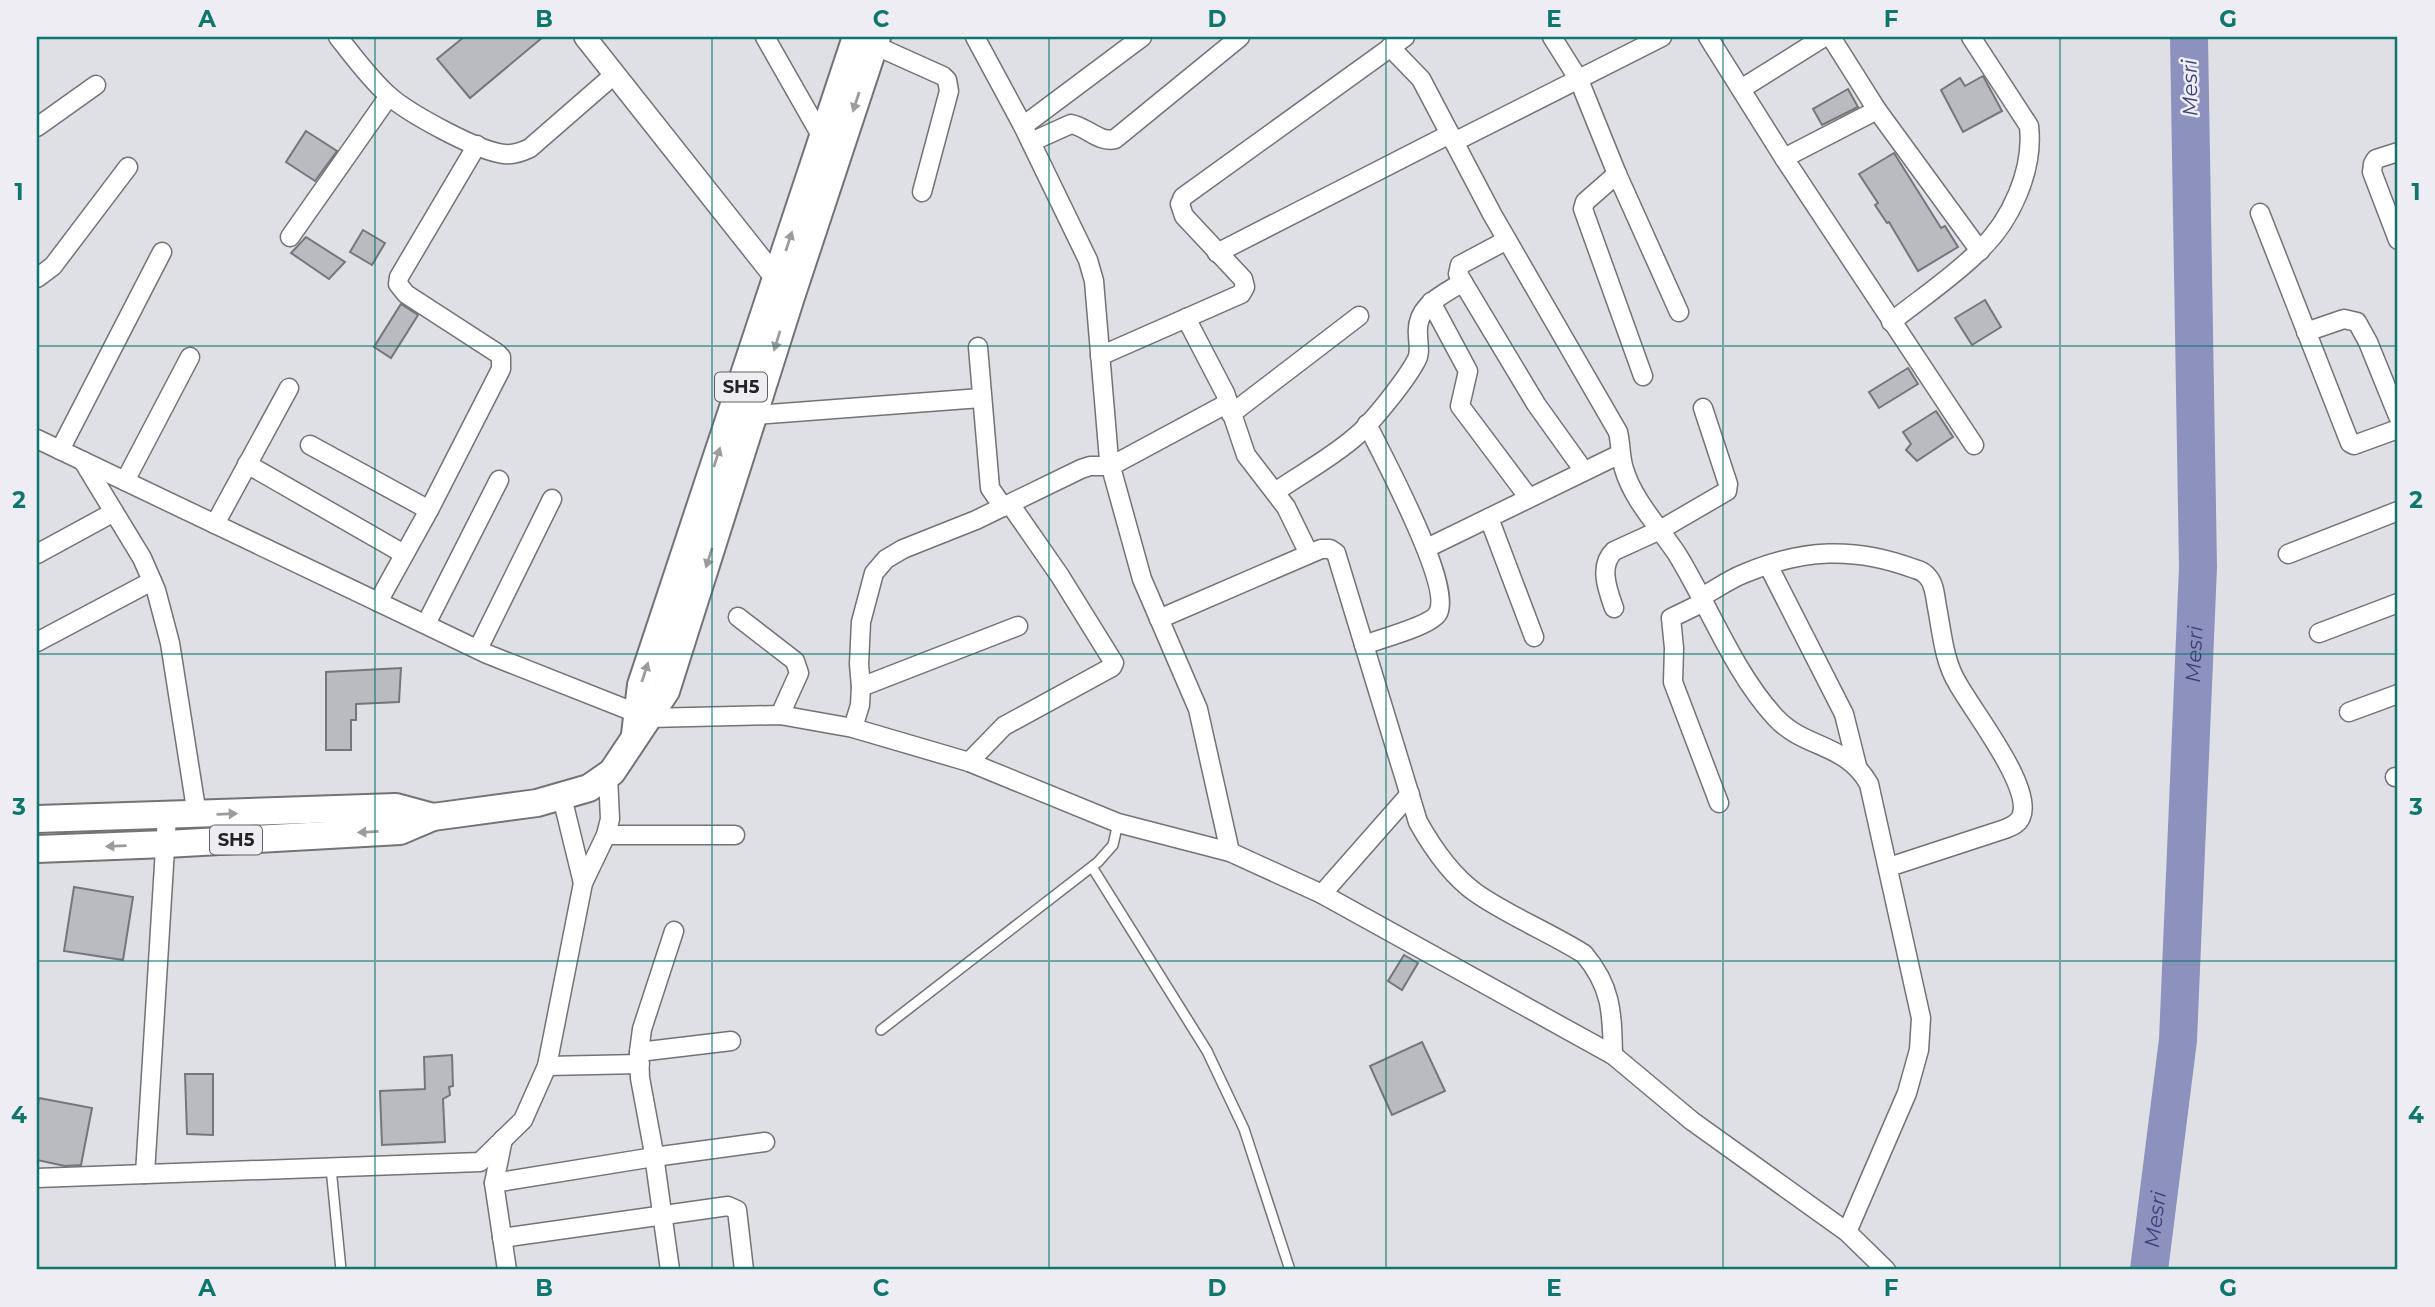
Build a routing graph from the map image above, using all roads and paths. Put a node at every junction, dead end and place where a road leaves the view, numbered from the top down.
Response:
1 (338, 37) edge
2 (585, 37) edge
3 (765, 37) edge
4 (975, 37) edge
5 (1142, 37) edge
6 (1240, 37) edge
7 (1552, 37) edge
8 (1662, 37) edge
9 (1708, 37) edge
10 (1824, 37) edge
11 (1831, 37) edge
12 (1972, 37) edge
13 (869, 40) edge
14 (1398, 42) edge
15 (615, 74) junction
16 (96, 85) dead end
17 (1741, 89) junction
18 (1583, 93) junction
19 (389, 96) junction
20 (1877, 110) junction
21 (37, 127) edge
22 (1027, 134) junction
23 (1452, 138) junction
24 (822, 139) junction
25 (477, 145) junction
26 (2398, 152) edge
27 (1784, 158) junction
28 (128, 167) dead end
29 (1617, 174) junction
30 (922, 192) dead end
31 (2260, 213) dead end
32 (290, 237) dead end
33 (1507, 240) junction
34 (2398, 240) edge
35 (1980, 251) junction
36 (162, 252) dead end
37 (1217, 253) junction
38 (37, 278) edge
39 (1464, 282) junction
40 (784, 288) junction
41 (1431, 302) junction
42 (1679, 312) dead end
43 (1359, 316) dead end
44 (1186, 318) junction
45 (1891, 322) junction
46 (2306, 332) junction
47 (978, 347) dead end
48 (1100, 356) junction
49 (190, 357) dead end
50 (1643, 376) dead end
51 (289, 388) dead end
52 (981, 398) junction
53 (1229, 408) junction
54 (1703, 408) dead end
55 (755, 415) junction
56 (2398, 416) edge
57 (1367, 424) junction
58 (2398, 429) edge
59 (37, 439) edge
60 (310, 445) dead end
61 (1974, 445) dead end
62 (60, 450) junction
63 (1620, 454) junction
64 (1109, 459) junction
65 (83, 461) junction
66 (247, 464) junction
67 (1584, 471) junction
68 (499, 480) dead end
69 (125, 481) junction
70 (1275, 492) junction
71 (1529, 498) junction
72 (552, 499) dead end
73 (1007, 505) junction
74 (429, 510) junction
75 (2398, 511) edge
76 (114, 512) junction
77 (1489, 517) junction
78 (215, 524) junction
79 (1660, 530) junction
80 (1427, 548) junction
81 (37, 554) edge
82 (404, 554) junction
83 (1309, 554) junction
84 (2288, 554) dead end
85 (1768, 565) junction
86 (152, 581) junction
87 (1702, 600) junction
88 (378, 601) junction
89 (2398, 603) edge
90 (1614, 608) dead end
91 (738, 617) dead end
92 (1159, 619) junction
93 (426, 624) junction
94 (1018, 626) dead end
95 (2319, 633) dead end
96 (1534, 637) dead end
97 (37, 642) edge
98 (1364, 645) junction
99 (478, 649) junction
100 (861, 687) junction
101 (2398, 694) edge
102 (2349, 712) dead end
103 (780, 715) junction
104 (640, 724) junction
105 (853, 728) junction
106 (969, 762) junction
107 (1857, 766) junction
108 (608, 776) junction
109 (1410, 794) junction
110 (562, 797) junction
111 (1719, 803) dead end
112 (197, 815) junction
113 (167, 816) junction
114 (433, 817) junction
115 (37, 819) edge
116 (1118, 822) junction
117 (607, 835) junction
118 (735, 835) dead end
119 (166, 844) junction
120 (37, 849) edge
121 (1230, 852) junction
122 (1091, 867) junction
123 (1889, 867) junction
124 (583, 883) junction
125 (1322, 894) junction
126 (674, 932) dead end
127 (881, 1030) dead end
128 (731, 1041) dead end
129 (1613, 1055) junction
130 (639, 1058) junction
131 (547, 1066) junction
132 (503, 1139) junction
133 (765, 1142) dead end
134 (654, 1157) junction
135 (331, 1168) junction
136 (145, 1174) junction
137 (37, 1178) edge
138 (494, 1184) junction
139 (662, 1216) junction
140 (1847, 1232) junction
141 (502, 1238) junction
142 (341, 1270) edge
143 (507, 1270) edge
144 (670, 1270) edge
145 (744, 1270) edge
146 (1290, 1270) edge
147 (1886, 1270) edge

1 - 19 street
2 - 15 street
3 - 24 street
4 - 22 street
5 - 22 street
6 - 22 street
7 - 18 street
8 - 18 street
9 - 17 street
10 - 17 street
11 - 20 street
12 - 35 street
13 - 24 main road, SH5
13 - 30 street
13 -> 40 main road, SH5
14 - 23 street
14 - 37 street
15 - 25 street
15 - 40 street
16 - 21 street
17 - 27 street
18 - 23 street
18 - 29 street
19 - 25 street
19 - 32 street
20 - 27 street
20 - 35 street
22 - 48 street
23 - 33 street
23 - 37 street
40 -> 24 main road, SH5
25 - 74 street
26 - 34 street
27 - 45 street
28 - 38 street
29 - 42 street
29 - 50 street
31 - 46 street
33 - 39 street
33 - 63 street
35 - 45 street
36 - 62 street
37 - 44 street
39 - 41 street
39 - 67 street
40 -> 55 main road, SH5
104 -> 40 main road, SH5
41 - 57 street
41 - 71 street
43 - 53 street
44 - 48 street
44 - 53 street
45 - 61 street
46 - 56 street
46 - 58 street
47 - 52 street
48 - 64 street
49 - 69 street
51 - 66 street
52 - 55 street
52 - 73 street
53 - 64 street
53 - 70 street
54 - 79 street
55 -> 104 main road, SH5
57 - 70 street
57 - 80 street
59 - 62 street
60 - 74 street
62 - 65 street
63 - 67 street
63 - 79 street
64 - 73 street
64 - 92 street
65 - 69 street
65 - 76 street
66 - 78 street
66 - 82 street
67 - 71 street
68 - 93 street
69 - 78 street
70 - 83 street
71 - 77 street
72 - 99 street
73 - 100 street
73 - 106 street
74 - 82 street
75 - 84 street
76 - 81 street
76 - 86 street
77 - 80 street
77 - 96 street
78 - 88 street
79 - 87 street
79 - 90 street
80 - 98 street
82 - 88 street
83 - 92 street
83 - 98 street
85 - 87 street
85 - 107 street
85 - 123 street
86 - 97 street
86 - 112 street
87 - 107 street
87 - 111 street
88 - 93 street
89 - 95 street
91 - 103 street
92 - 121 street
93 - 99 street
94 - 100 street
98 - 109 street
99 - 104 street
100 - 105 street
101 - 102 street
103 - 104 street
103 - 105 street
104 - 108 main road, SH5
105 - 106 street
106 - 116 street
107 - 123 street
108 - 110 main road, SH5
108 - 117 street
109 - 125 street
109 - 129 street
110 - 114 main road, SH5
110 - 124 street
112 - 113 main road, SH5
112 -> 114 main road, SH5
113 - 115 main road, SH5
113 - 119 street
114 -> 119 main road, SH5
116 - 121 street
116 - 122 lane
117 - 118 street
117 - 124 street
119 -> 120 main road, SH5
119 - 136 street
121 - 125 street
122 - 127 lane
122 - 146 lane
123 - 140 street
124 - 131 street
125 - 129 street
126 - 130 street
128 - 130 street
129 - 140 street
130 - 131 street
130 - 134 street
131 - 132 street
132 - 135 street
132 - 138 street
133 - 134 street
134 - 138 street
134 - 139 street
135 - 136 street
135 - 142 lane
136 - 137 street
138 - 141 street
139 - 141 street
139 - 144 street
139 - 145 street
140 - 147 street
141 - 143 street

